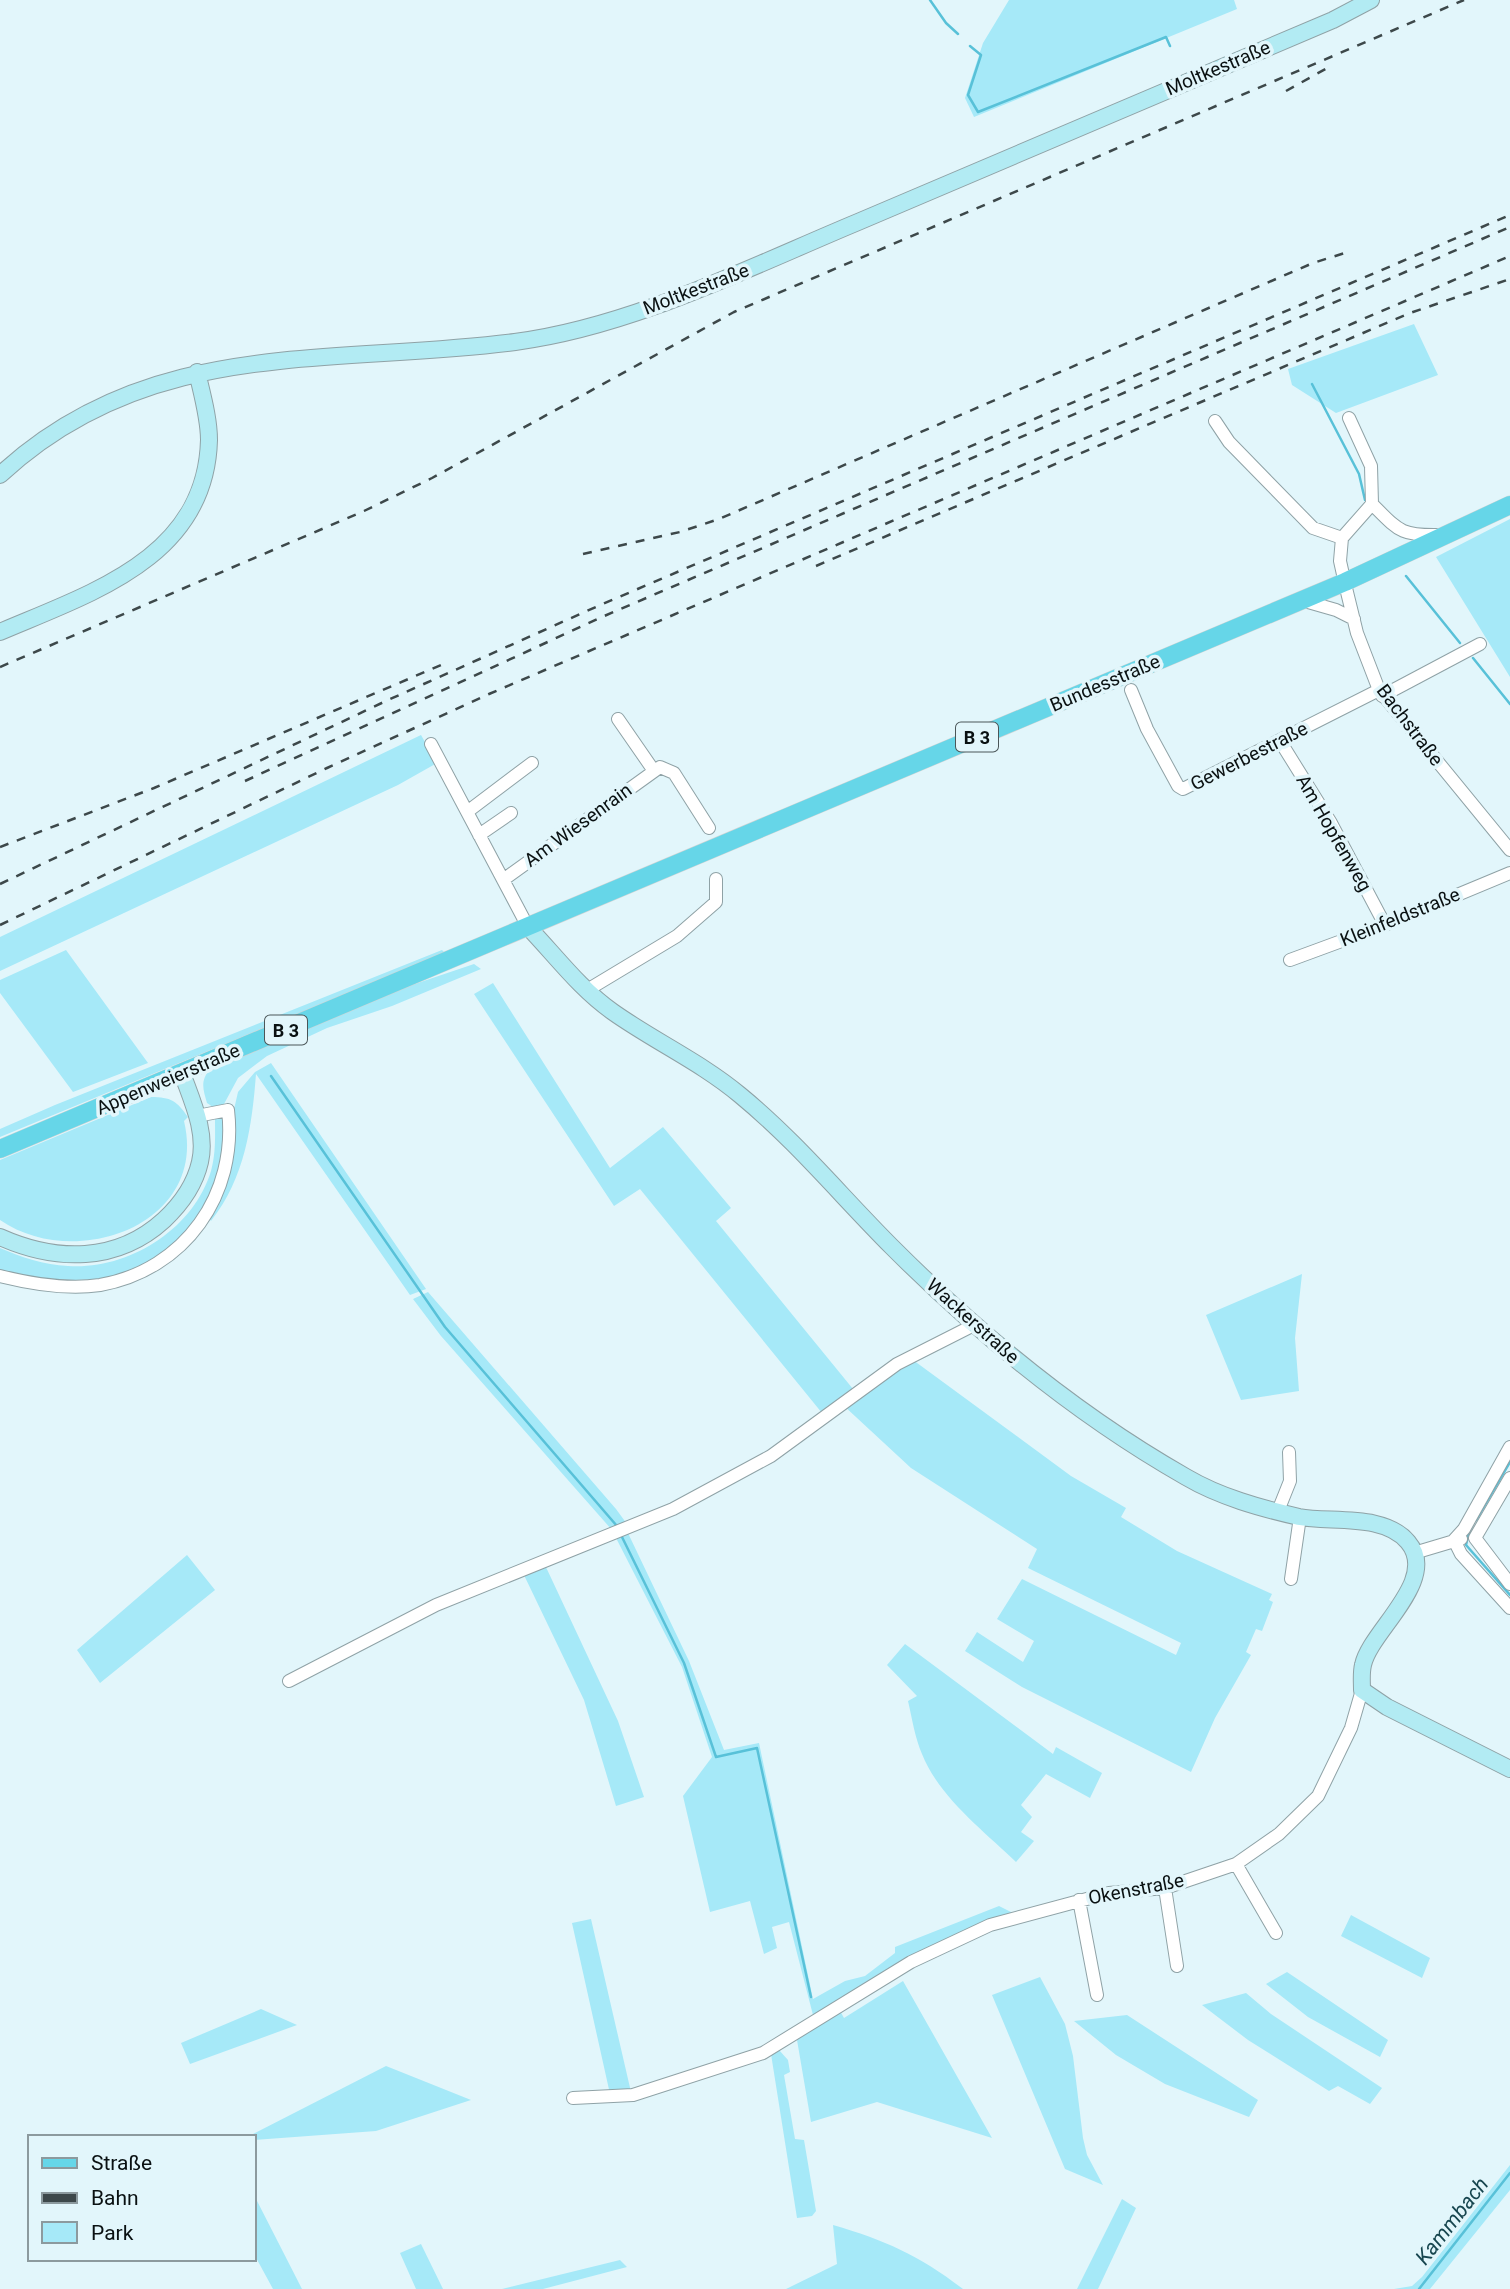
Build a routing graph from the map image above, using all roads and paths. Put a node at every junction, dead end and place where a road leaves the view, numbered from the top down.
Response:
1 (1371, 0) edge
2 (197, 372) junction
3 (1349, 418) dead end
4 (1214, 421) dead end
5 (0, 475) edge
6 (1372, 504) junction
7 (1510, 505) edge
8 (1443, 535) junction
9 (1342, 538) junction
10 (1345, 582) junction
11 (1300, 600) junction
12 (1354, 619) junction
13 (0, 632) edge
14 (1480, 644) dead end
15 (1131, 690) dead end
16 (1380, 693) junction
17 (618, 719) dead end
18 (1280, 741) junction
19 (430, 744) dead end
20 (532, 763) dead end
21 (654, 771) junction
22 (467, 812) junction
23 (511, 813) dead end
24 (709, 828) dead end
25 (479, 835) junction
26 (1510, 850) edge
27 (1510, 873) edge
28 (716, 879) dead end
29 (503, 880) junction
30 (1385, 925) junction
31 (528, 927) junction
32 (1290, 960) dead end
33 (589, 989) junction
34 (182, 1073) junction
35 (197, 1116) junction
36 (0, 1149) edge
37 (0, 1237) edge
38 (0, 1276) edge
39 (974, 1325) junction
40 (1510, 1447) edge
41 (1289, 1452) dead end
42 (1510, 1478) edge
43 (1278, 1511) junction
44 (1300, 1517) junction
45 (1475, 1538) junction
46 (1457, 1540) junction
47 (1414, 1553) junction
48 (1291, 1579) dead end
49 (1510, 1584) edge
50 (1510, 1608) edge
51 (289, 1681) dead end
52 (1362, 1690) junction
53 (1510, 1769) edge
54 (1236, 1864) junction
55 (1166, 1888) junction
56 (1079, 1900) junction
57 (1276, 1933) dead end
58 (1177, 1966) dead end
59 (1097, 1995) dead end
60 (573, 2098) dead end

1 - 2 street, Moltkestraße
2 - 5 street, Moltkestraße
2 - 13 street
3 - 6 street
4 - 9 street
6 - 8 street
6 - 9 street
7 - 8 main road, Bundesstraße / B 3
8 - 10 main road, Bundesstraße / B 3
9 - 10 street, Bachstraße
10 - 11 main road, Bundesstraße / B 3
10 - 12 street, Bachstraße
11 - 12 street
11 - 31 main road, Bundesstraße / B 3
12 - 16 street, Bachstraße
14 - 16 street
15 - 18 street, Gewerbestraße
16 - 18 street, Gewerbestraße
16 - 26 street, Bachstraße
17 - 21 street
18 - 30 street, Am Hopfenweg
19 - 22 street, Wackerstraße
20 - 22 street
21 - 24 street
21 - 29 street, Am Wiesenrain
22 - 25 street, Wackerstraße
23 - 25 street
25 - 29 street, Wackerstraße
27 - 30 street, Kleinfeldstraße
28 - 33 street
29 - 31 street, Wackerstraße
30 - 32 street, Kleinfeldstraße
31 - 33 street, Wackerstraße
31 - 34 main road, Appenweierstraße / B 3
33 - 39 street, Wackerstraße
34 - 35 street
34 - 36 main road, Appenweierstraße / B 3
35 - 37 street
35 - 38 street
39 - 43 street, Wackerstraße
39 - 51 street
40 - 46 street
41 - 43 street
42 - 45 street
43 - 44 street, Wackerstraße
44 - 47 street, Wackerstraße
44 - 48 street
45 - 46 street
45 - 49 street
46 - 47 street
46 - 50 street
47 - 52 street, Okenstraße
52 - 53 street
52 - 54 street, Okenstraße
54 - 55 street, Okenstraße
54 - 57 street
55 - 56 street, Okenstraße
55 - 58 street
56 - 59 street
56 - 60 street, Okenstraße

